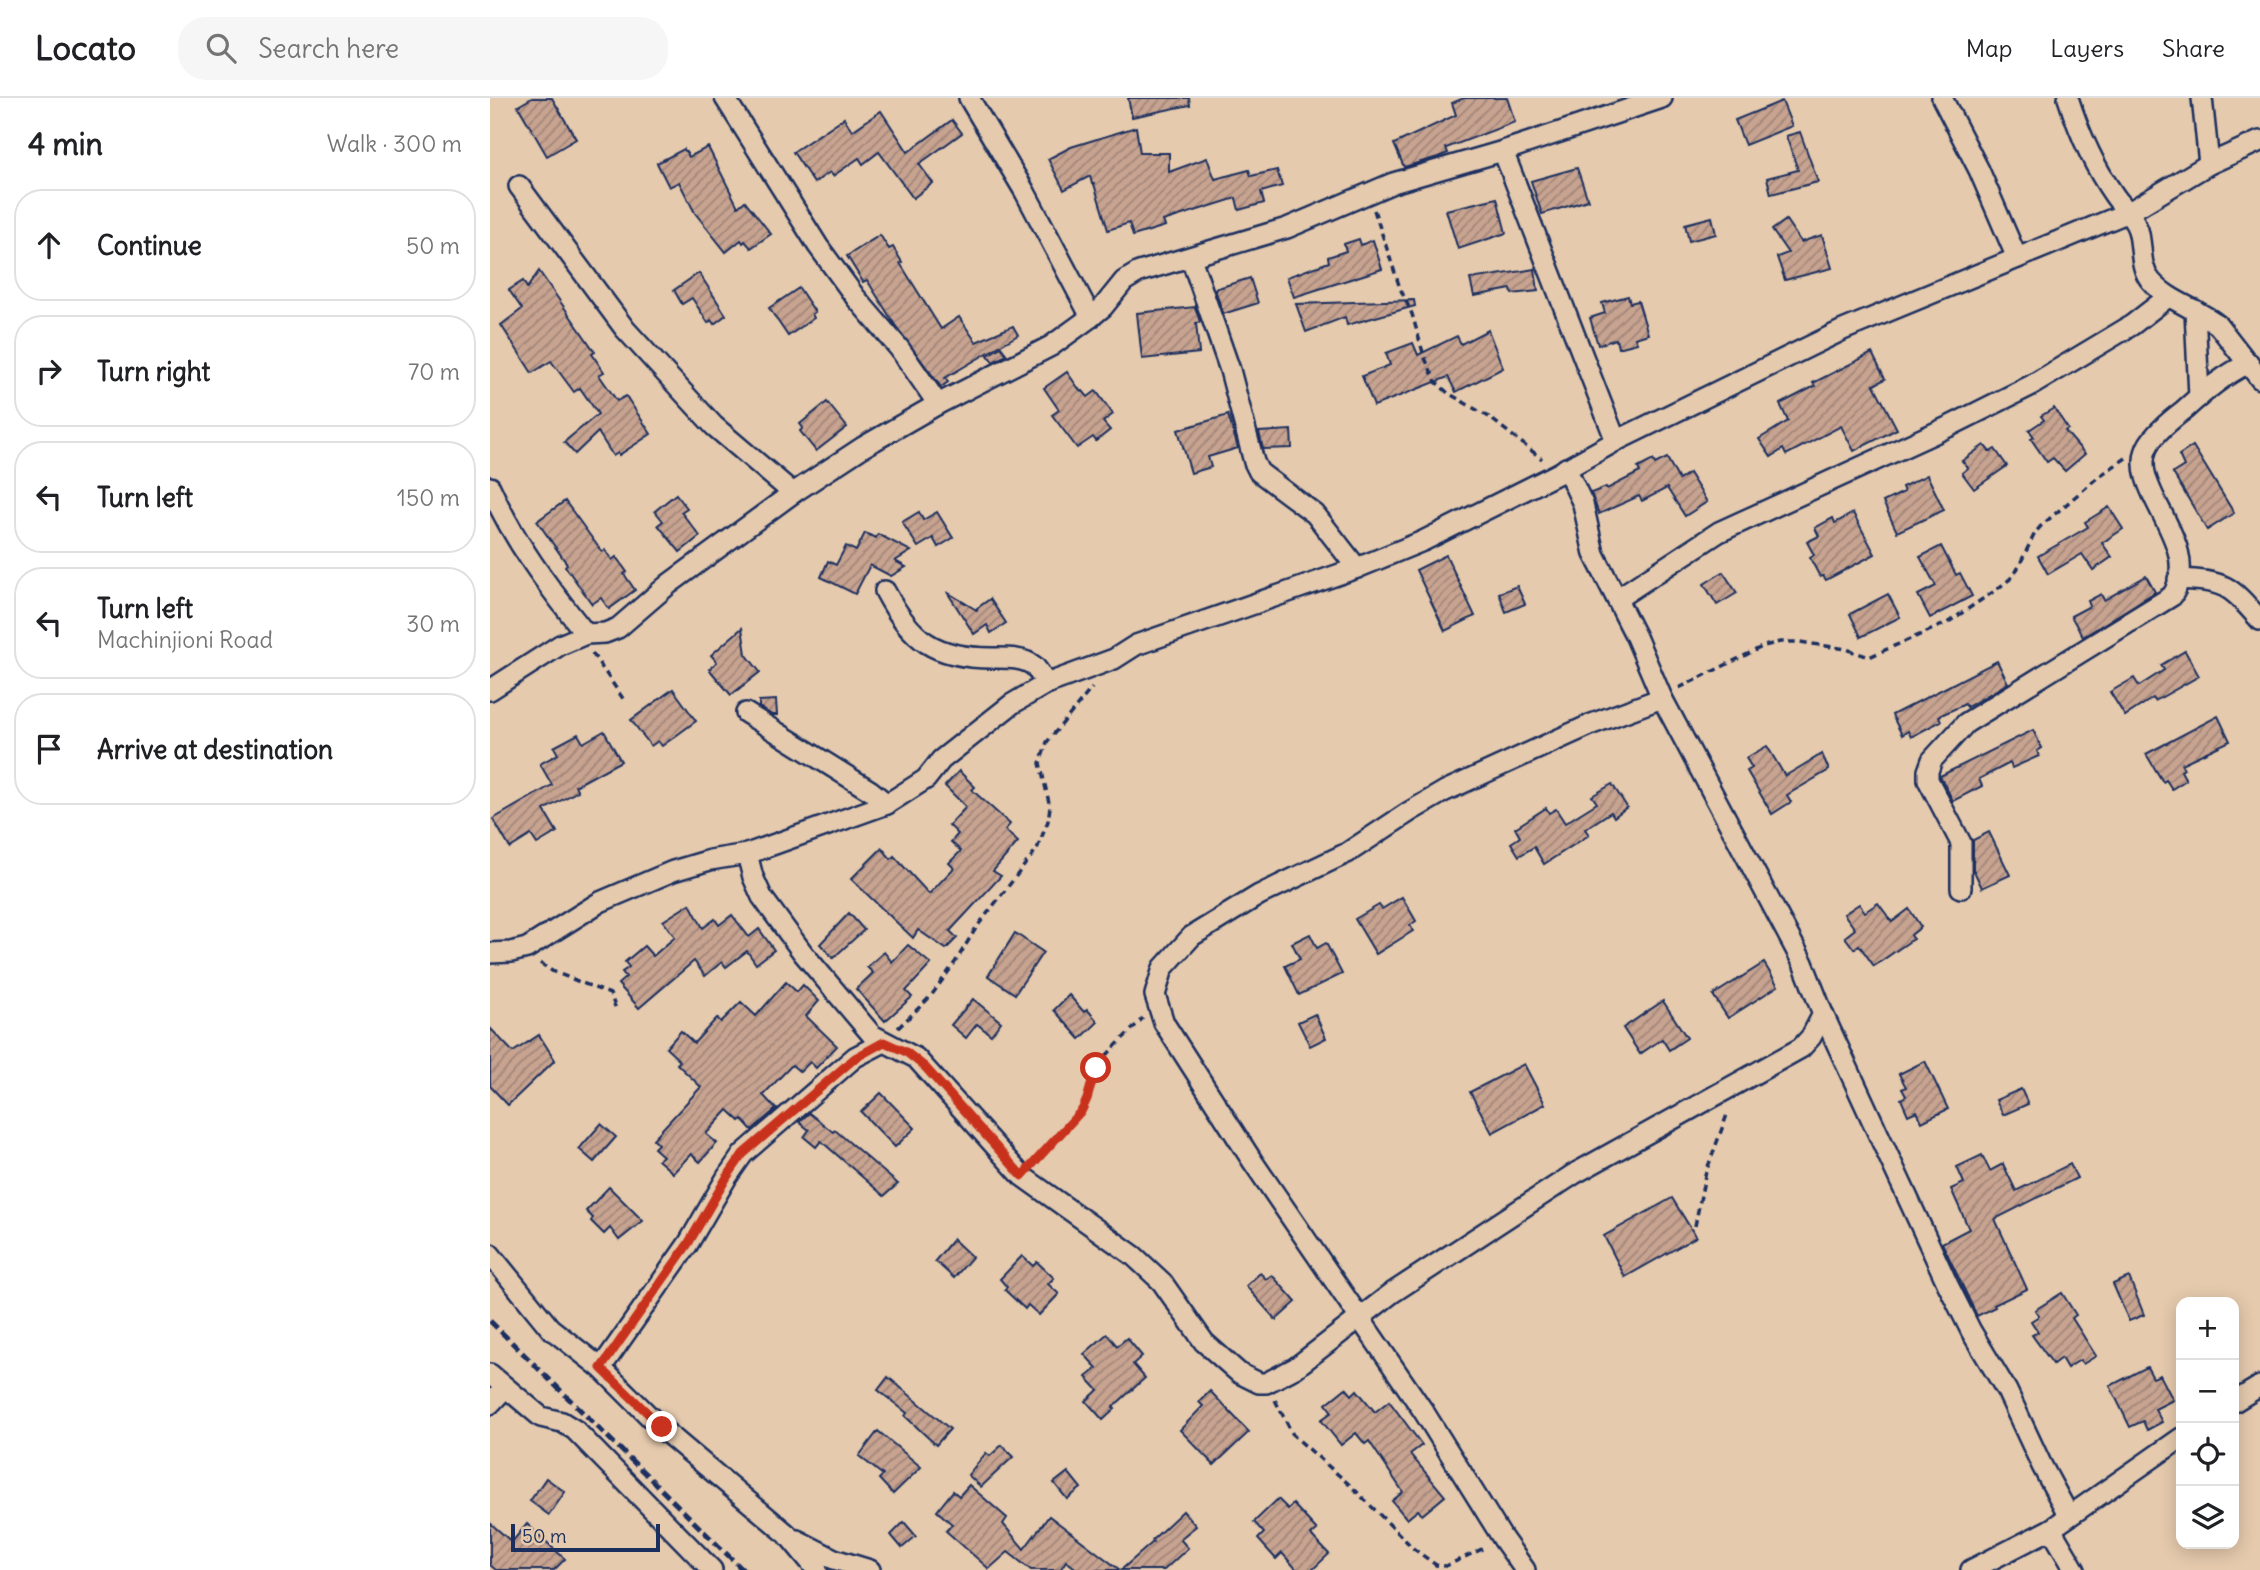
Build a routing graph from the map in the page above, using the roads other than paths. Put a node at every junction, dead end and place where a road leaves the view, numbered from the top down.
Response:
1 (725, 98) edge
2 (969, 98) edge
3 (1662, 98) edge
4 (1942, 98) edge
5 (2068, 98) edge
6 (2202, 98) edge
7 (1643, 101) edge
8 (2260, 141) edge
9 (1503, 151) junction
10 (2209, 164) junction
11 (519, 186) dead end
12 (2129, 212) junction
13 (1191, 258) junction
14 (2017, 258) junction
15 (2168, 297) junction
16 (2194, 310) junction
17 (1091, 317) junction
18 (2255, 371) edge
19 (2199, 397) junction
20 (938, 404) junction
21 (1616, 441) junction
22 (1562, 471) junction
23 (490, 487) edge
24 (793, 494) junction
25 (1357, 568) junction
26 (2178, 579) junction
27 (885, 591) dead end
28 (1618, 598) junction
29 (2260, 620) edge
30 (586, 634) junction
31 (1046, 684) junction
32 (490, 690) edge
33 (1662, 698) junction
34 (746, 713) dead end
35 (887, 804) junction
36 (747, 854) junction
37 (1961, 888) dead end
38 (490, 953) edge
39 (1824, 1014) junction
40 (884, 1042) junction
41 (1839, 1046) junction
42 (1801, 1048) junction
43 (490, 1254) edge
44 (1359, 1320) junction
45 (601, 1368) junction
46 (490, 1374) edge
47 (2260, 1386) edge
48 (505, 1388) junction
49 (2239, 1399) edge
50 (490, 1404) edge
51 (2176, 1441) edge
52 (2069, 1516) junction
53 (2051, 1529) junction
54 (788, 1534) junction
55 (712, 1570) edge
56 (817, 1570) edge
57 (870, 1570) edge
58 (1525, 1570) edge
59 (1971, 1570) edge
60 (2075, 1570) edge

1 - 20 street
2 - 17 street
3 - 7 street
4 - 14 street
5 - 12 street
6 - 10 street
7 - 9 street
8 - 10 street
9 - 13 street
9 - 21 street
10 - 12 street
11 - 24 street
12 - 14 street
12 - 15 street
13 - 17 street
13 - 25 street
14 - 21 street
15 - 16 street
15 - 28 street
16 - 18 street
16 - 19 street
17 - 20 street
18 - 19 street
19 - 26 street
20 - 24 street
21 - 22 street
22 - 25 street
22 - 28 street
23 - 30 street
24 - 30 street
25 - 31 street
26 - 29 street
26 - 37 street
27 - 31 street
28 - 33 street
30 - 32 street
31 - 35 street
33 - 39 street
33 - 44 street
34 - 35 street
35 - 36 street
36 - 38 street
36 - 40 street
39 - 41 street
39 - 42 street
40 - 44 street
40 - 45 street
41 - 42 street
41 - 52 street
42 - 44 street
43 - 45 street
44 - 58 street
45 - 54 street
46 - 48 street
47 - 49 street
48 - 50 street
48 - 55 street
51 - 52 street
52 - 53 street
53 - 59 street
53 - 60 street
54 - 56 street
54 - 57 street

